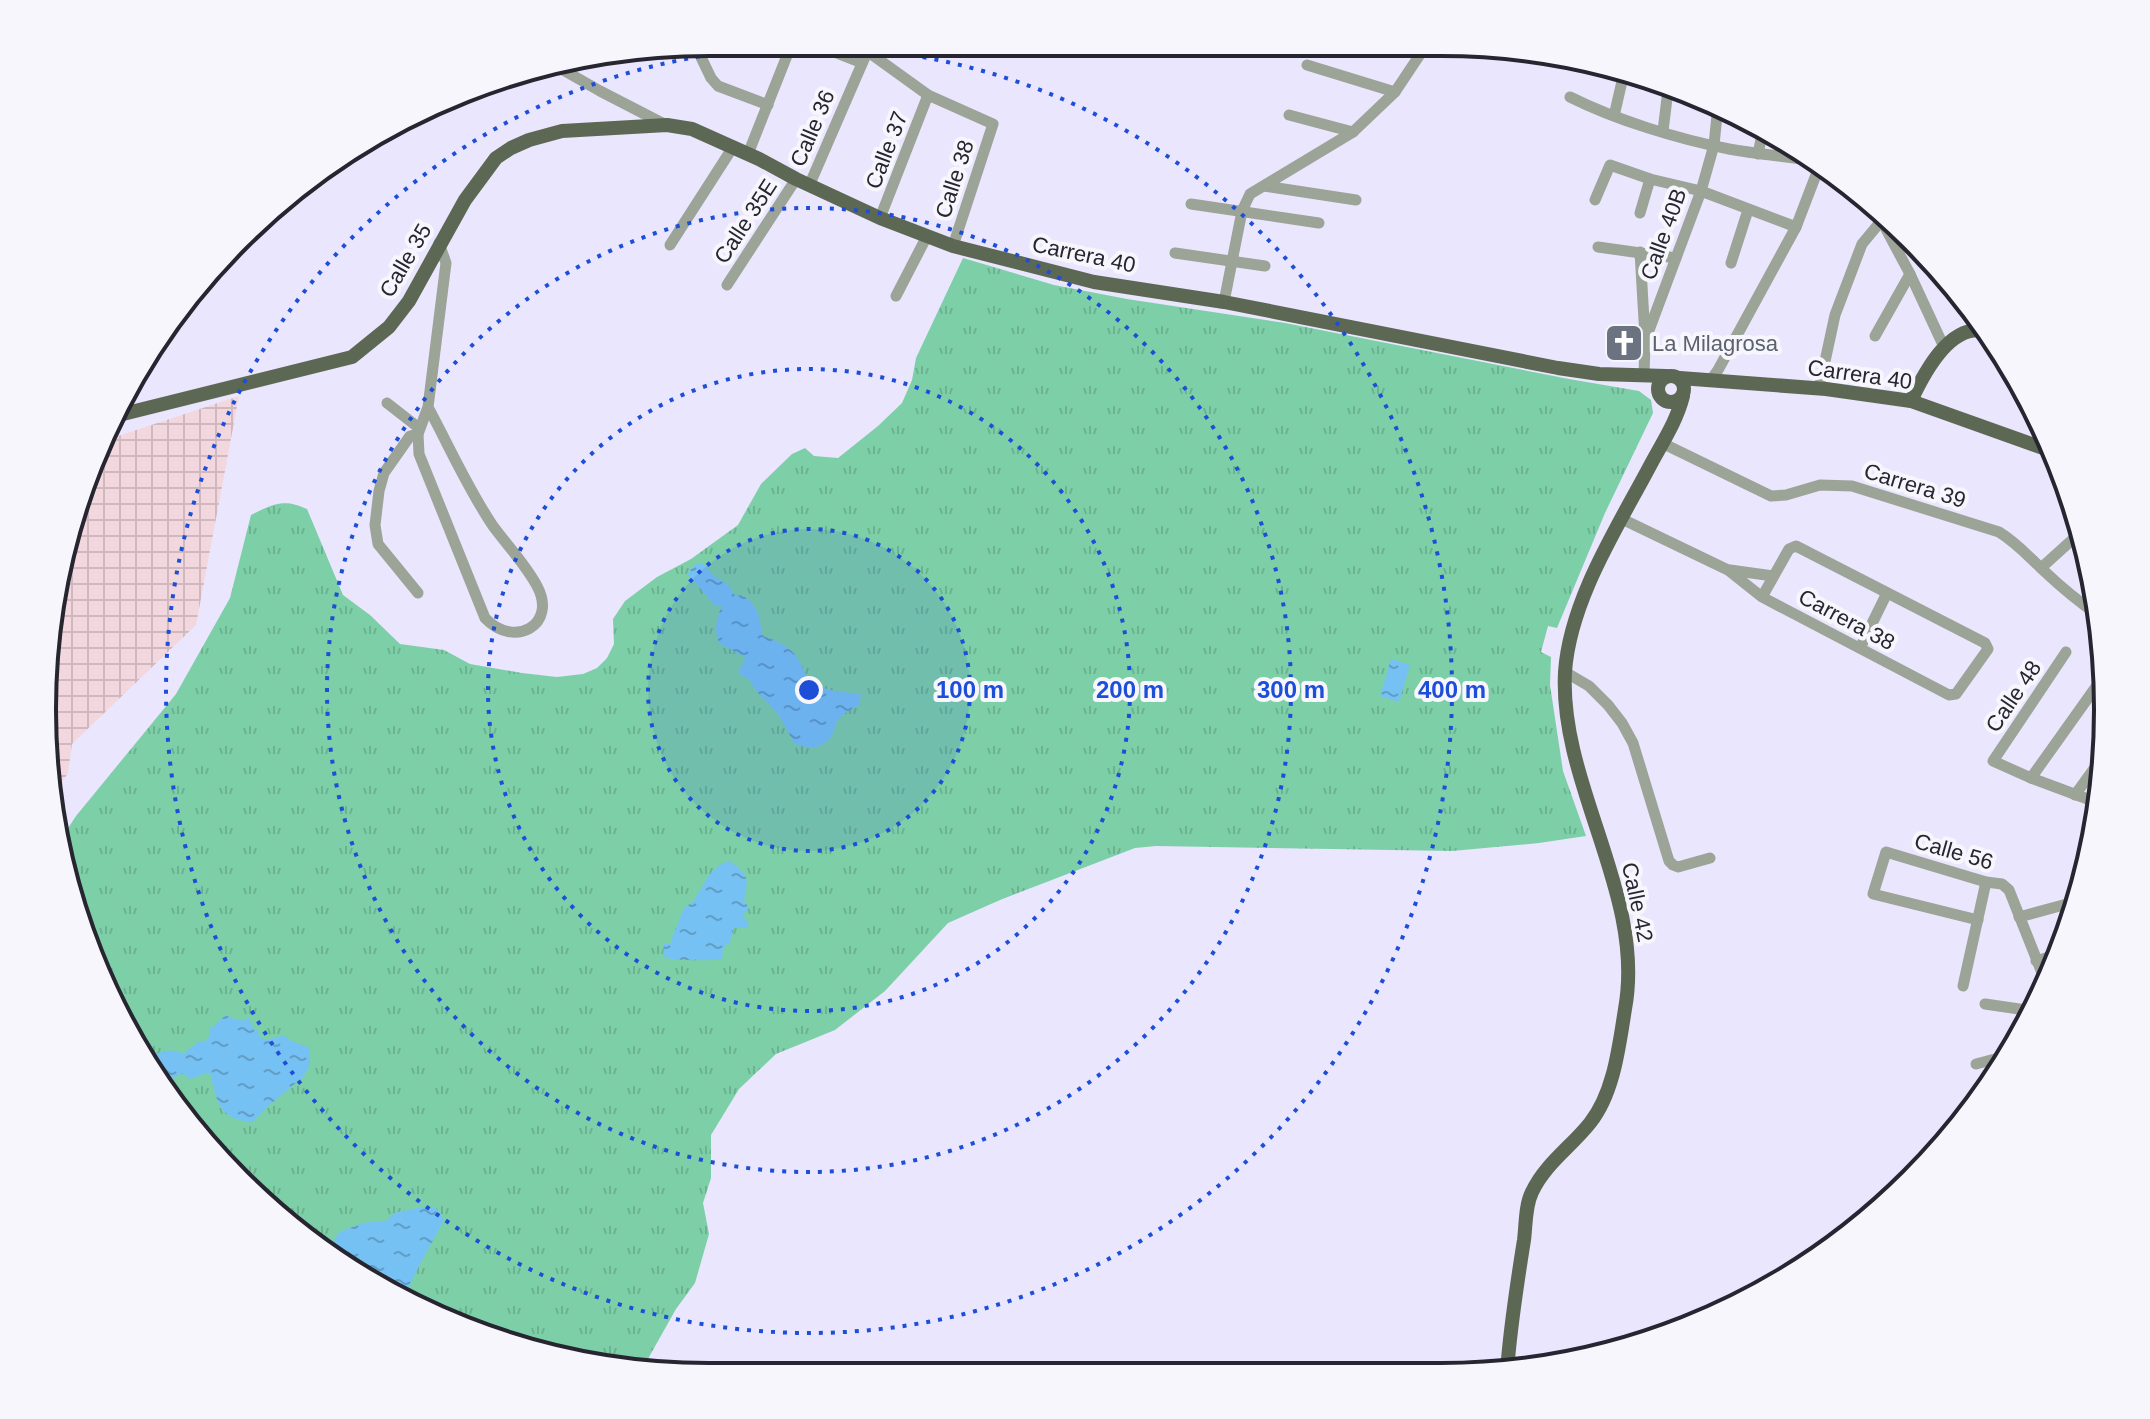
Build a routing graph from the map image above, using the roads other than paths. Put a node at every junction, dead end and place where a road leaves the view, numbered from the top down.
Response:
1 (701, 56) edge
2 (787, 56) edge
3 (844, 56) edge
4 (865, 56) edge
5 (880, 56) edge
6 (1419, 56) edge
7 (862, 63) junction
8 (1307, 65) dead end
9 (571, 71) edge
10 (1622, 82) edge
11 (1395, 92) junction
12 (928, 95) junction
13 (1570, 97) dead end
14 (1667, 97) edge
15 (768, 105) junction
16 (1289, 115) dead end
17 (1614, 116) junction
18 (1717, 117) edge
19 (667, 125) junction
20 (1663, 131) junction
21 (1353, 132) junction
22 (1761, 140) edge
23 (1714, 145) junction
24 (733, 147) junction
25 (748, 154) junction
26 (1758, 154) junction
27 (1789, 157) edge
28 (1816, 175) edge
29 (1650, 179) junction
30 (802, 182) junction
31 (1264, 186) junction
32 (1701, 191) junction
33 (1356, 200) dead end
34 (1595, 200) dead end
35 (1191, 204) dead end
36 (1748, 210) junction
37 (1242, 211) junction
38 (1640, 213) dead end
39 (880, 218) junction
40 (1319, 223) dead end
41 (1878, 225) edge
42 (1796, 227) junction
43 (1890, 235) edge
44 (927, 236) junction
45 (439, 243) junction
46 (670, 245) dead end
47 (953, 246) junction
48 (1598, 247) dead end
49 (1640, 252) junction
50 (1175, 253) dead end
51 (1676, 258) junction
52 (1232, 261) junction
53 (1731, 263) dead end
54 (1265, 266) dead end
55 (1910, 274) junction
56 (727, 285) dead end
57 (896, 296) dead end
58 (1224, 302) junction
59 (1973, 331) edge
60 (1875, 336) dead end
61 (1645, 341) junction
62 (1944, 347) junction
63 (1639, 376) junction
64 (1706, 380) junction
65 (1678, 386) junction
66 (1819, 389) junction
67 (1660, 395) junction
68 (1911, 401) junction
69 (387, 403) dead end
70 (428, 407) junction
71 (127, 413) edge
72 (418, 431) junction
73 (1663, 441) junction
74 (2039, 446) edge
75 (1622, 519) junction
76 (2072, 540) edge
77 (2041, 568) junction
78 (1728, 570) junction
79 (1773, 576) junction
80 (418, 593) dead end
81 (1887, 593) junction
82 (1762, 597) junction
83 (2085, 606) edge
84 (1860, 648) junction
85 (2066, 652) dead end
86 (1565, 672) junction
87 (2094, 690) edge
88 (2090, 774) edge
89 (2031, 778) junction
90 (2075, 795) junction
91 (2087, 799) edge
92 (1710, 858) dead end
93 (1986, 882) junction
94 (2064, 905) edge
95 (2019, 917) junction
96 (1978, 920) junction
97 (2045, 958) edge
98 (2036, 961) junction
99 (2040, 969) edge
100 (1963, 986) dead end
101 (1985, 1004) dead end
102 (2021, 1009) edge
103 (1992, 1060) edge
104 (1976, 1064) dead end
105 (1508, 1359) edge

1 - 15 street
2 - 15 street, Calle 35E
3 - 7 street
4 - 7 street, Calle 36
5 - 12 street
6 - 11 street
7 - 30 street, Calle 36
8 - 11 street
9 - 19 street, Carrera 40
10 - 17 street
11 - 21 street
12 - 39 street, Calle 37
12 - 47 street, Calle 38
13 - 17 street
14 - 20 street
15 - 25 street, Calle 35E
16 - 21 street
17 - 20 street
18 - 23 street, Calle 40B
19 - 24 main road, Carrera 40
19 - 45 main road, Calle 35
20 - 23 street
21 - 31 street
22 - 26 street
23 - 26 street
23 - 32 street, Calle 40B
24 - 25 main road, Carrera 40
24 - 46 street
25 - 30 main road, Carrera 40
26 - 27 street
28 - 42 street
29 - 32 street
29 - 34 street
29 - 38 street
30 - 39 main road, Carrera 40
30 - 56 street, Calle 35E
31 - 33 street
31 - 37 street
32 - 36 street
32 - 51 street, Calle 40B
35 - 37 street
36 - 42 street
36 - 53 street
37 - 40 street
37 - 52 street
39 - 44 main road, Carrera 40
41 - 66 street
42 - 64 street
43 - 55 street
44 - 47 main road, Carrera 40
44 - 57 street
45 - 70 street
45 - 71 main road, Calle 35
47 - 58 main road, Carrera 40
48 - 49 street
49 - 51 street
49 - 61 street
50 - 52 street
51 - 61 street, Calle 40B
52 - 54 street
52 - 58 street
55 - 60 street
55 - 62 street
58 - 63 main road, Carrera 40
59 - 62 main road
61 - 63 street, Calle 40B
62 - 68 main road
63 - 65 main road, Carrera 40
63 - 67 main road, Carrera 40
64 - 65 main road
64 - 66 main road, Carrera 40
65 - 67 main road
65 - 67 main road
65 - 73 main road, Calle 42
66 - 68 main road, Carrera 40
67 - 73 main road
68 - 74 main road, Carrera 40
69 - 72 street
70 - 72 street
70 - 72 street
72 - 80 street
73 - 75 main road, Calle 42
73 - 77 street, Carrera 39
75 - 78 street, Carrera 38
75 - 86 main road, Calle 42
76 - 77 street
77 - 83 street, Carrera 39
78 - 79 street, Carrera 38
78 - 82 street, Carrera 38
79 - 81 street
79 - 82 street
81 - 84 street
81 - 84 street, Carrera 38
82 - 84 street, Carrera 38
85 - 89 street, Calle 48
86 - 92 street
86 - 105 main road, Calle 42
87 - 89 street
88 - 90 street
89 - 90 street
90 - 91 street
93 - 95 street, Calle 56
93 - 96 street
93 - 96 street, Calle 56
94 - 95 street
95 - 98 street
96 - 100 street
97 - 98 street
98 - 99 street
101 - 102 street
103 - 104 street

